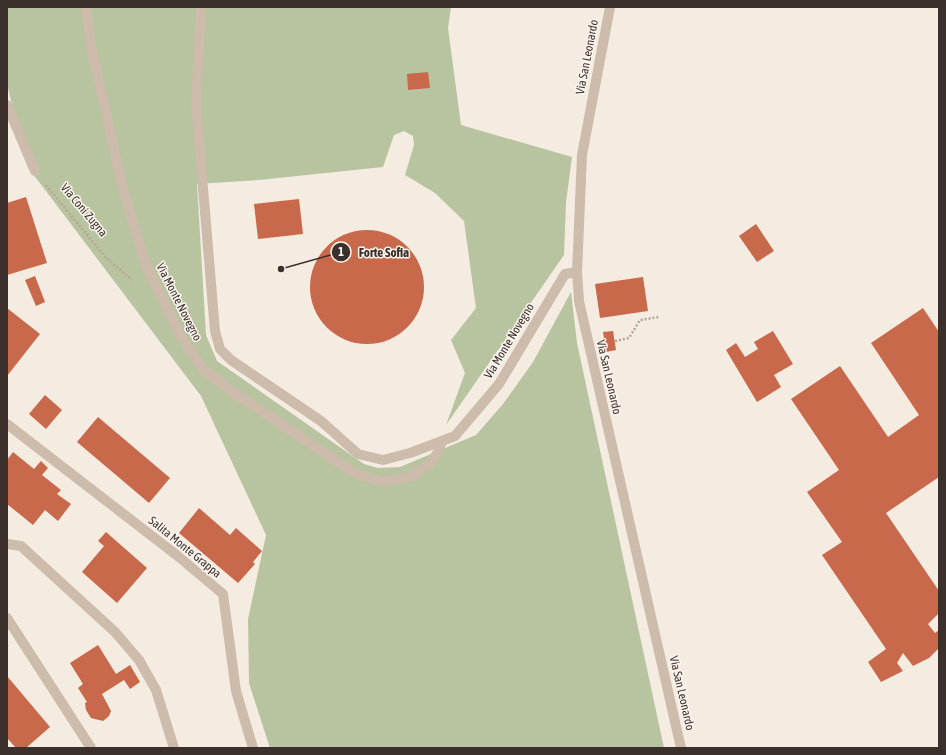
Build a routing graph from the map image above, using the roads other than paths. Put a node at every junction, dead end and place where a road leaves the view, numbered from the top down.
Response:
1 (86, 7) edge
2 (200, 7) edge
3 (610, 7) edge
4 (7, 105) edge
5 (34, 171) road end
6 (577, 272) junction
7 (7, 424) edge
8 (442, 441) junction
9 (7, 544) edge
10 (7, 618) edge
11 (90, 748) edge
12 (174, 748) edge
13 (253, 748) edge
14 (681, 748) edge

1 - 8 street, Via Monte Novegno
2 - 8 street, Via Monte Novegno
3 - 6 street, Via San Leonardo
4 - 5 street
6 - 8 street, Via Monte Novegno
6 - 14 street, Via San Leonardo
7 - 13 street, Salita Monte Grappa
9 - 12 street
10 - 11 street

